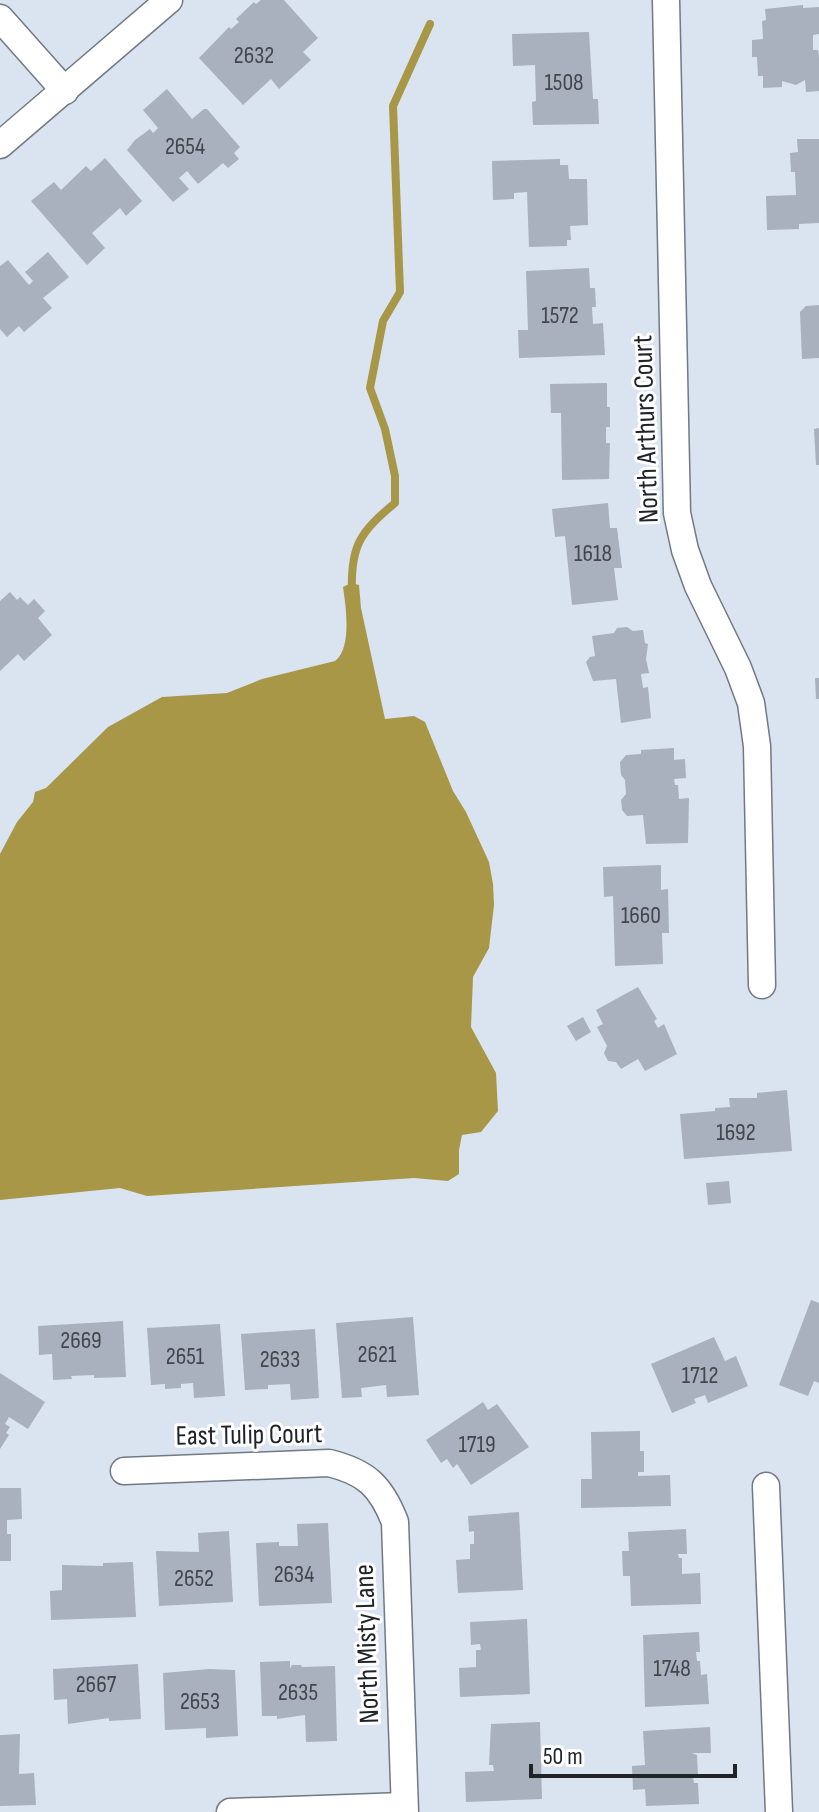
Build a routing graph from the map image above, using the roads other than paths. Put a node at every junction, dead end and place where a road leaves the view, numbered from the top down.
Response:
1 (169, 0) edge
2 (666, 0) edge
3 (0, 18) edge
4 (65, 91) junction
5 (0, 145) edge
6 (762, 985) dead end
7 (124, 1471) dead end
8 (371, 1482) joint
9 (766, 1486) dead end
10 (404, 1809) edge
11 (230, 1812) edge
12 (779, 1812) edge

1 - 4 street
2 - 6 street, North Arthurs Court
3 - 4 street
4 - 5 street
7 - 8 street, East Tulip Court
8 - 10 street, North Misty Lane
9 - 12 street
10 - 11 street

